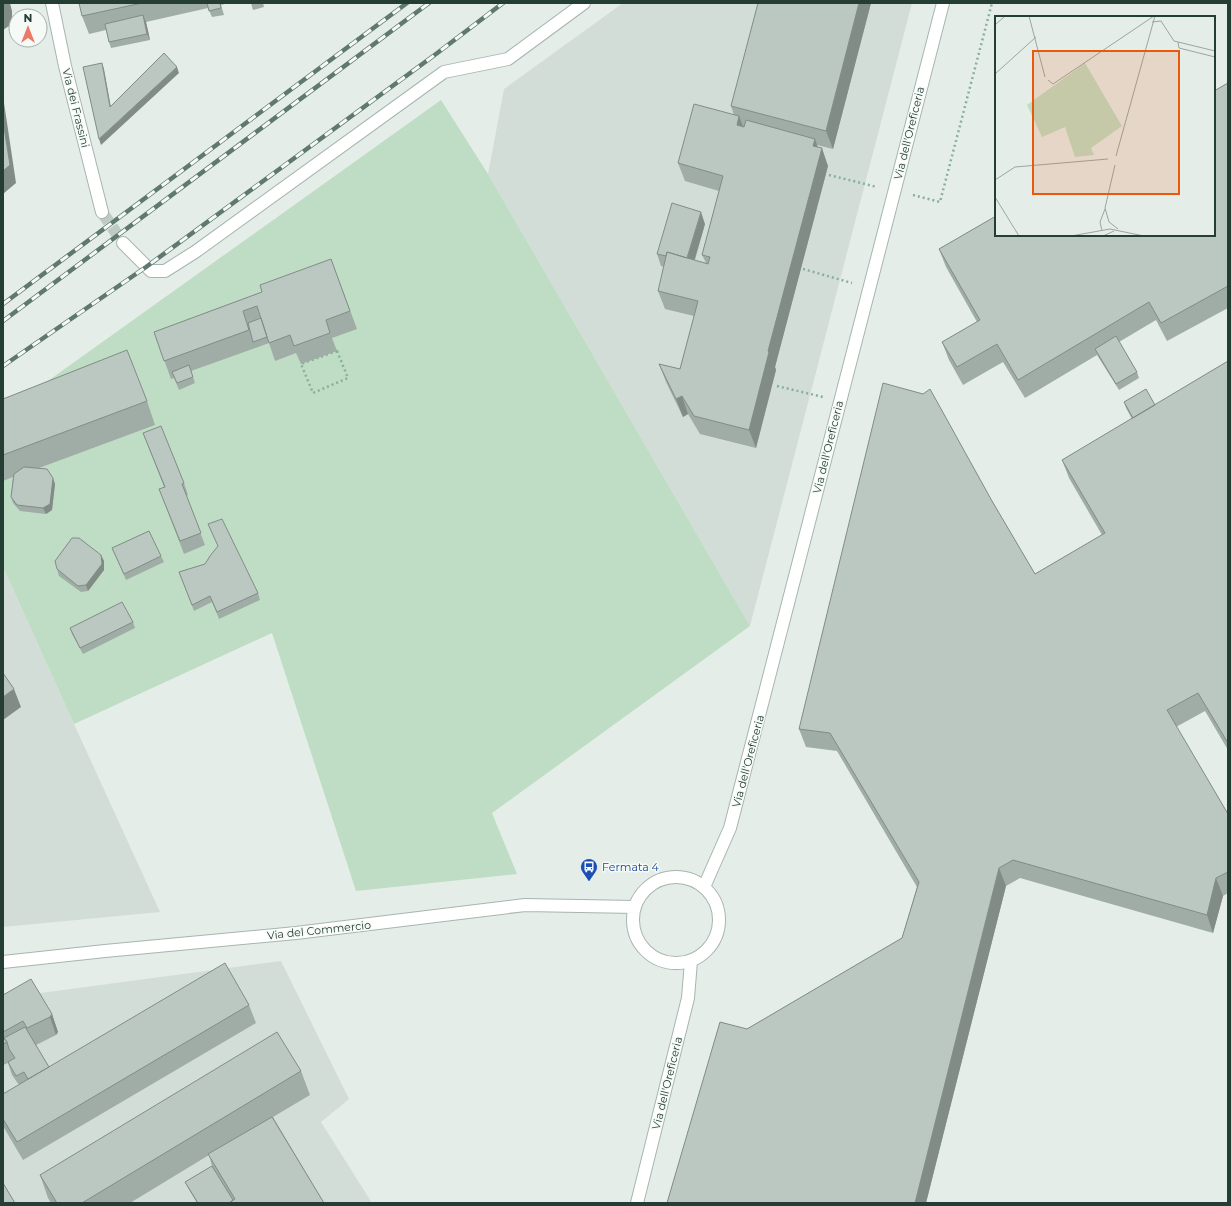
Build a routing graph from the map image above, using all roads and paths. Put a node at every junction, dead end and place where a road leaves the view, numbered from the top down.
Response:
1 (52, 3) edge
2 (584, 3) edge
3 (942, 3) edge
4 (992, 3) edge
5 (829, 175) dead end
6 (894, 191) junction
7 (102, 212) tunnel mouth
8 (123, 243) tunnel mouth
9 (803, 269) dead end
10 (869, 288) junction
11 (778, 386) dead end
12 (313, 393) joint
13 (839, 401) junction
14 (704, 887) junction
15 (635, 907) junction
16 (691, 961) junction
17 (3, 962) edge
18 (637, 1203) edge

1 - 7 street, Via dei Frassini
2 - 8 street
3 - 6 street, Via dell'Oreficeria
4 - 6 path
5 - 6 path
6 - 10 street, Via dell'Oreficeria
9 - 10 path
10 - 13 street, Via dell'Oreficeria
11 - 13 path
12 - 12 path
13 - 14 street, Via dell'Oreficeria
14 - 15 street
14 - 16 street
15 - 16 street
15 - 17 street, Via del Commercio
16 - 18 street, Via dell'Oreficeria

